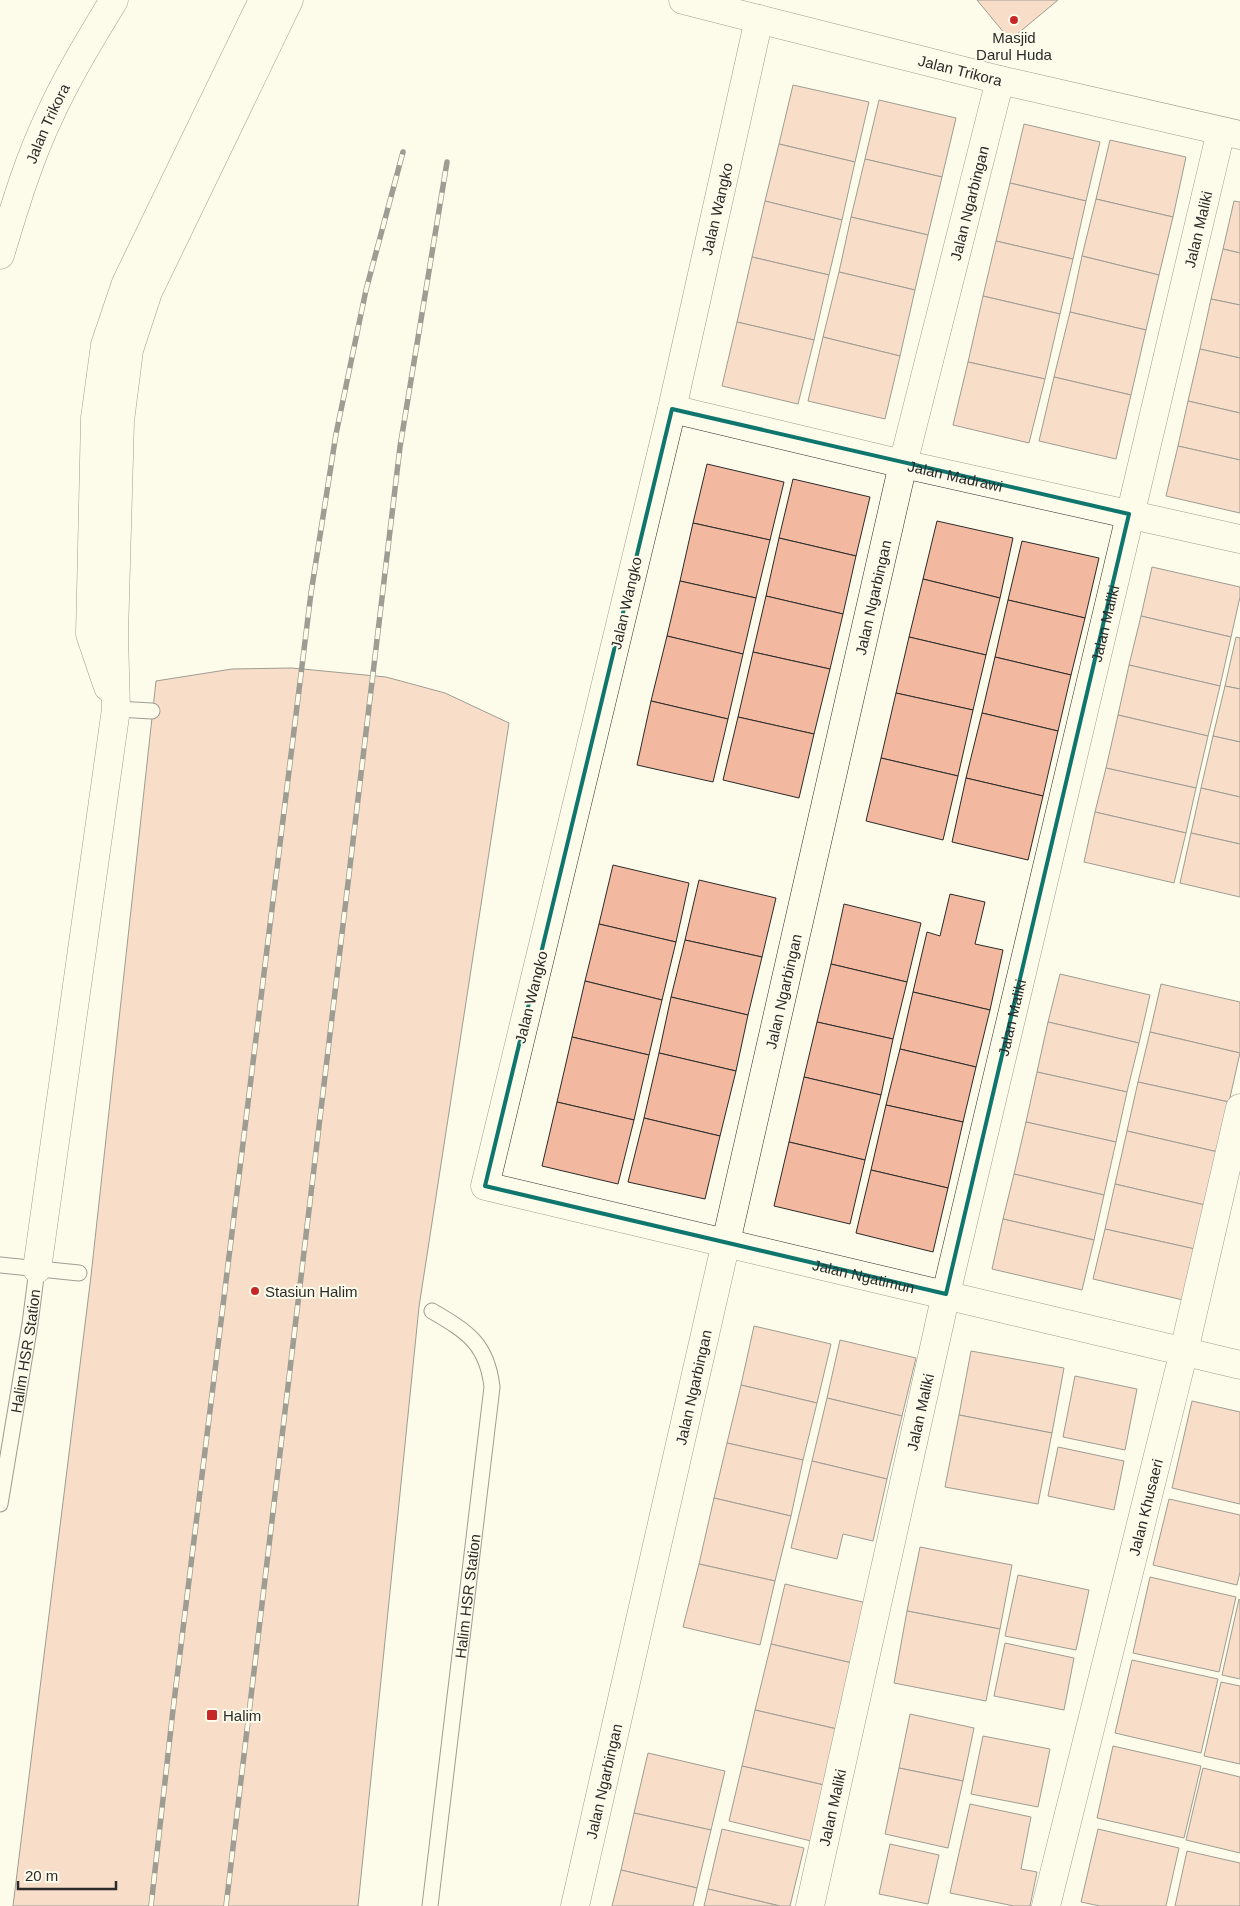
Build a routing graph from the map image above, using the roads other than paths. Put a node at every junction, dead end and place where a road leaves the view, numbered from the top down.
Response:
1 (114, 0) edge
2 (263, 0) edge
3 (290, 0) edge
4 (683, 0) edge
5 (759, 18) junction
6 (1000, 80) junction
7 (1230, 133) edge
8 (0, 255) edge
9 (137, 288) junction
10 (672, 409) junction
11 (903, 464) junction
12 (1129, 514) junction
13 (1240, 540) edge
14 (116, 709) junction
15 (152, 711) dead end
16 (1240, 1108) edge
17 (485, 1186) joint
18 (726, 1244) junction
19 (0, 1265) edge
20 (37, 1269) junction
21 (79, 1273) dead end
22 (946, 1294) junction
23 (432, 1312) dead end
24 (1184, 1351) junction
25 (1240, 1365) edge
26 (0, 1504) edge
27 (430, 1906) edge
28 (575, 1906) edge
29 (810, 1906) edge
30 (1046, 1906) edge

1 - 8 street, Jalan Trikora
2 - 9 street
3 - 9 street
4 - 5 street, Jalan Trikora
5 - 6 street, Jalan Trikora
5 - 10 street, Jalan Wangko
6 - 7 street, Jalan Trikora
6 - 11 street, Jalan Ngarbingan
7 - 12 street, Jalan Maliki
9 - 14 street
10 - 11 street, Jalan Madrawi
10 - 17 street, Jalan Wangko
11 - 12 street, Jalan Madrawi
11 - 18 street, Jalan Ngarbingan
12 - 13 street, Jalan Madrawi
12 - 22 street, Jalan Maliki
14 - 15 lane
14 - 20 street
16 - 24 street, Jalan Khusaeri
17 - 18 street, Jalan Ngatimun
18 - 22 street, Jalan Ngatimun
18 - 28 street, Jalan Ngarbingan
19 - 20 lane
20 - 21 lane, Halim HSR Station
20 - 26 lane, Halim HSR Station
22 - 24 street, Jalan Ngatimun
22 - 29 street, Jalan Maliki
23 - 27 lane, Halim HSR Station
24 - 25 street, Jalan Ngatimun
24 - 30 street, Jalan Khusaeri

